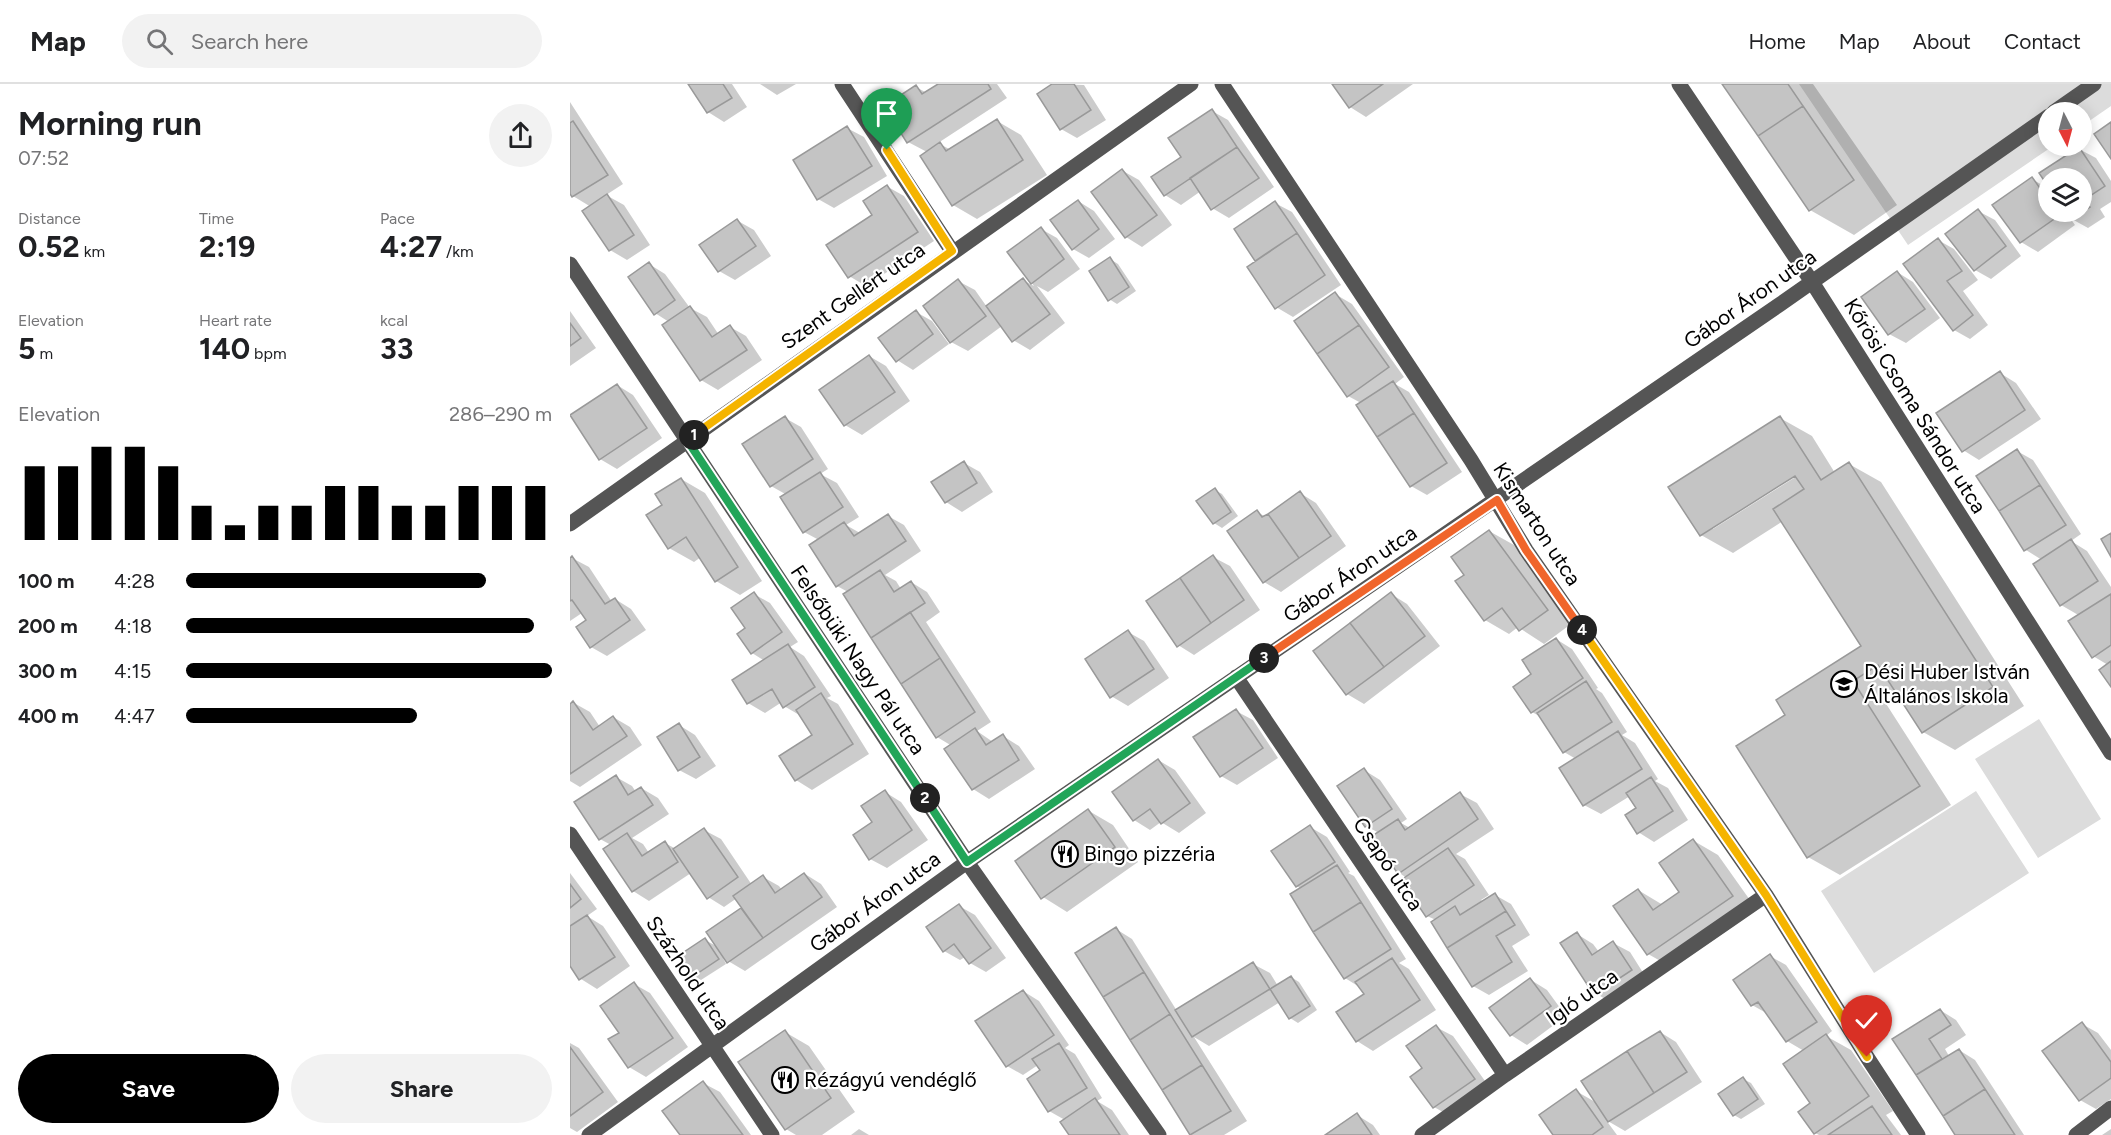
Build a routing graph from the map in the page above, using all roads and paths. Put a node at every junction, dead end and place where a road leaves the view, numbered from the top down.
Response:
1 (842, 84) edge
2 (1191, 84) edge
3 (1222, 84) edge
4 (1680, 84) edge
5 (2094, 84) edge
6 (2068, 102) edge
7 (2038, 124) edge
8 (952, 251) junction
9 (570, 264) edge
10 (1812, 282) junction
11 (687, 440) junction
12 (1497, 500) junction
13 (570, 524) edge
14 (1236, 677) junction
15 (2111, 753) edge
16 (570, 834) edge
17 (967, 862) junction
18 (1766, 895) junction
19 (712, 1046) junction
20 (1505, 1075) junction
21 (2111, 1108) edge
22 (589, 1135) edge
23 (772, 1135) edge
24 (1159, 1135) edge
25 (1422, 1135) edge
26 (1918, 1135) edge
27 (2076, 1135) edge

1 - 8 street
2 - 8 street, Szent Gellért utca
3 - 12 street, Kismarton utca
4 - 10 street, Kőrösi Csoma Sándor utca
5 - 6 street
7 - 10 street, Gábor Áron utca
8 - 11 street, Szent Gellért utca
9 - 11 street, Felsőbüki Nagy Pál utca
10 - 12 street, Gábor Áron utca
10 - 15 street, Kőrösi Csoma Sándor utca
11 - 13 street, Szent Gellért utca
11 - 17 street, Felsőbüki Nagy Pál utca
12 - 14 street, Gábor Áron utca
12 - 18 street, Kismarton utca
14 - 17 street, Gábor Áron utca
14 - 20 street, Csapó utca
16 - 19 street, Százhold utca
17 - 19 street, Gábor Áron utca
17 - 24 street, Felsőbüki Nagy Pál utca
18 - 20 street, Igló utca
18 - 26 street, Kismarton utca
19 - 22 street, Gábor Áron utca
19 - 23 street, Százhold utca
20 - 25 street, Igló utca
21 - 27 street

